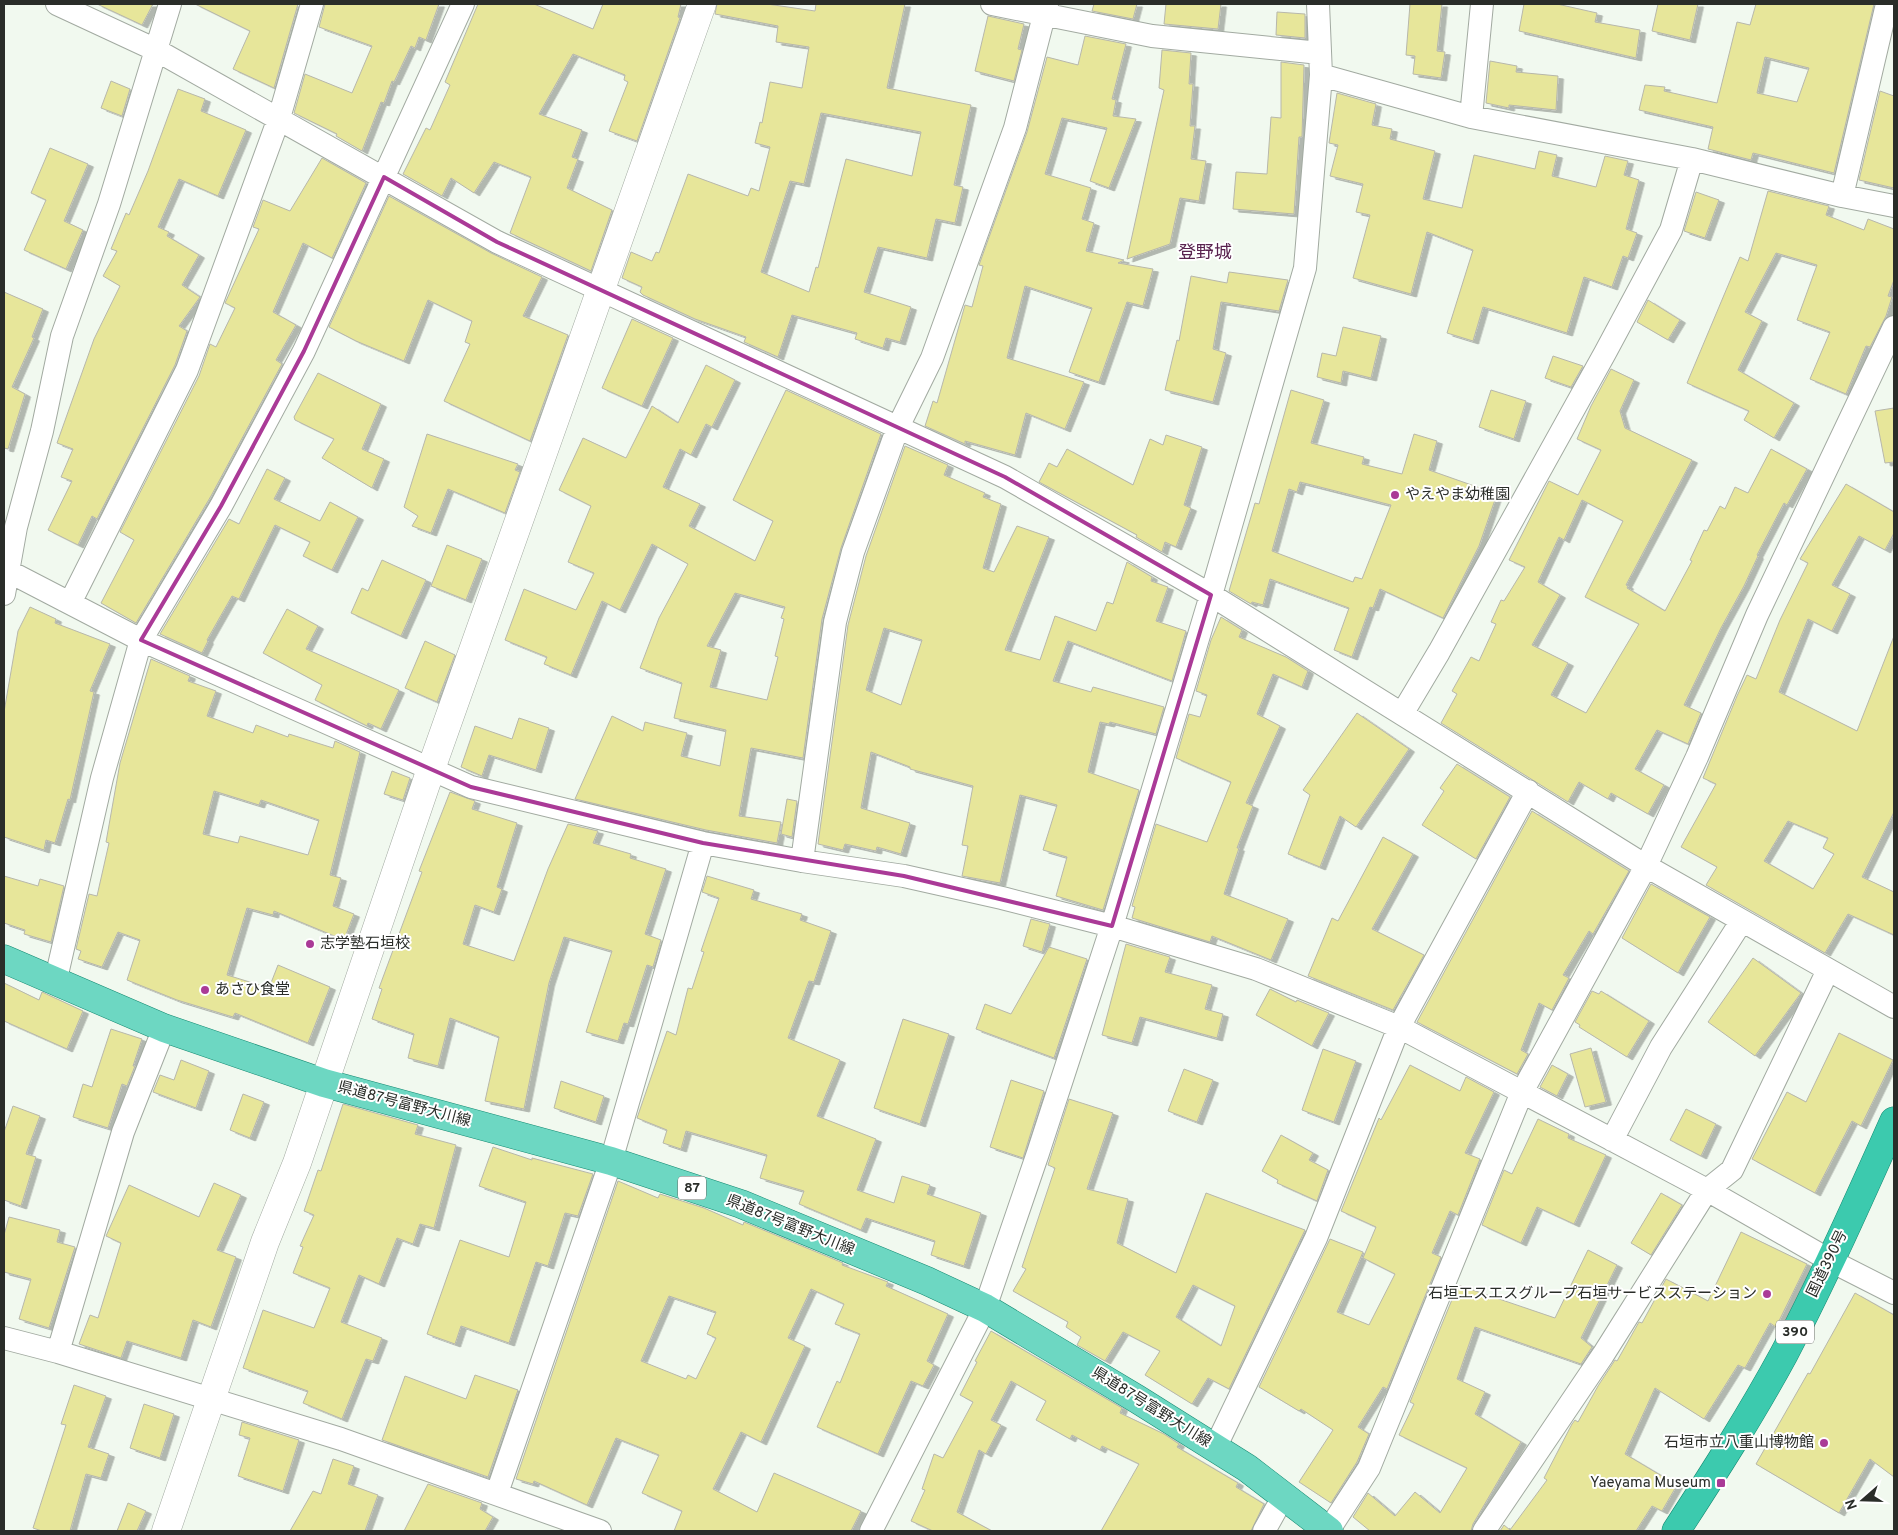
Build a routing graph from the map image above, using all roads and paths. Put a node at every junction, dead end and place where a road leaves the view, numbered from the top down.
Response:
1 (57, 4) edge
2 (170, 4) edge
3 (312, 4) edge
4 (463, 4) edge
5 (702, 4) edge
6 (992, 4) edge
7 (1318, 4) edge
8 (1482, 4) edge
9 (1886, 4) edge
10 (1046, 8) edge
11 (156, 50) junction
12 (1320, 64) junction
13 (1471, 117) junction
14 (279, 118) junction
15 (1692, 159) junction
16 (384, 177) junction
17 (1842, 196) junction
18 (1894, 206) edge
19 (602, 290) junction
20 (1894, 327) edge
21 (898, 427) junction
22 (6, 569) edge
23 (4, 594) edge
24 (1211, 595) junction
25 (70, 603) junction
26 (141, 640) junction
27 (1402, 714) junction
28 (431, 769) junction
29 (1528, 791) junction
30 (703, 842) junction
31 (802, 861) junction
32 (1646, 866) junction
33 (1741, 922) junction
34 (1112, 926) junction
35 (4, 959) edge
36 (1828, 970) junction
37 (55, 983) junction
38 (1894, 1007) edge
39 (1399, 1027) junction
40 (164, 1028) junction
41 (324, 1083) junction
42 (1522, 1092) junction
43 (1894, 1121) edge
44 (1612, 1140) junction
45 (611, 1161) junction
46 (1707, 1190) junction
47 (1830, 1261) junction
48 (1894, 1293) edge
49 (985, 1308) junction
50 (4, 1338) edge
51 (58, 1352) junction
52 (211, 1400) junction
53 (1215, 1448) junction
54 (497, 1493) junction
55 (1283, 1497) junction
56 (166, 1531) edge
57 (600, 1531) edge
58 (871, 1531) edge
59 (1264, 1531) edge
60 (1329, 1531) edge
61 (1484, 1531) edge
62 (1676, 1531) edge

1 - 11 street
2 - 11 street
3 - 14 street
4 - 16 street
5 - 19 street
6 - 10 street
7 - 12 street
8 - 13 street
9 - 17 street
10 - 12 street
10 - 21 street
11 - 14 street
11 - 22 street
12 - 13 street
12 - 24 street
13 - 15 street
14 - 16 street
14 - 25 street
15 - 17 street
15 - 27 street
16 - 19 street
16 - 26 street
17 - 18 street
19 - 21 street
19 - 28 street
20 - 32 street
21 - 24 street
21 - 31 street
22 - 23 street
22 - 25 street
24 - 27 street
24 - 34 street
25 - 26 street
26 - 28 street
26 - 37 street
27 - 29 street
28 - 30 street
28 - 41 street
29 - 32 street
29 - 39 street
30 - 31 street
30 - 45 street
31 - 34 street
32 - 33 street
32 - 42 street
33 - 36 street
33 - 44 street
34 - 39 street
34 - 49 street
35 - 37 main road, 県道87号富野大川線 / 87
36 - 38 street
36 - 46 street
37 - 40 main road, 県道87号富野大川線 / 87
39 - 42 street
39 - 53 street
40 - 41 main road, 県道87号富野大川線 / 87
40 - 51 street
41 - 45 main road, 県道87号富野大川線 / 87
41 - 52 street
42 - 44 street
42 - 60 street
43 - 47 highway, 国道390号 / 390
44 - 46 street
45 - 49 main road, 県道87号富野大川線 / 87
45 - 54 street
46 - 47 street
46 - 61 street
47 - 48 street
47 - 62 highway, 国道390号 / 390
49 - 53 main road, 県道87号富野大川線 / 87
49 - 58 street
50 - 51 street
51 - 52 street
52 - 54 street
52 - 56 street
53 - 55 main road, 県道87号富野大川線 / 87
54 - 57 street
55 - 59 street
55 - 60 main road, 県道87号富野大川線 / 87

